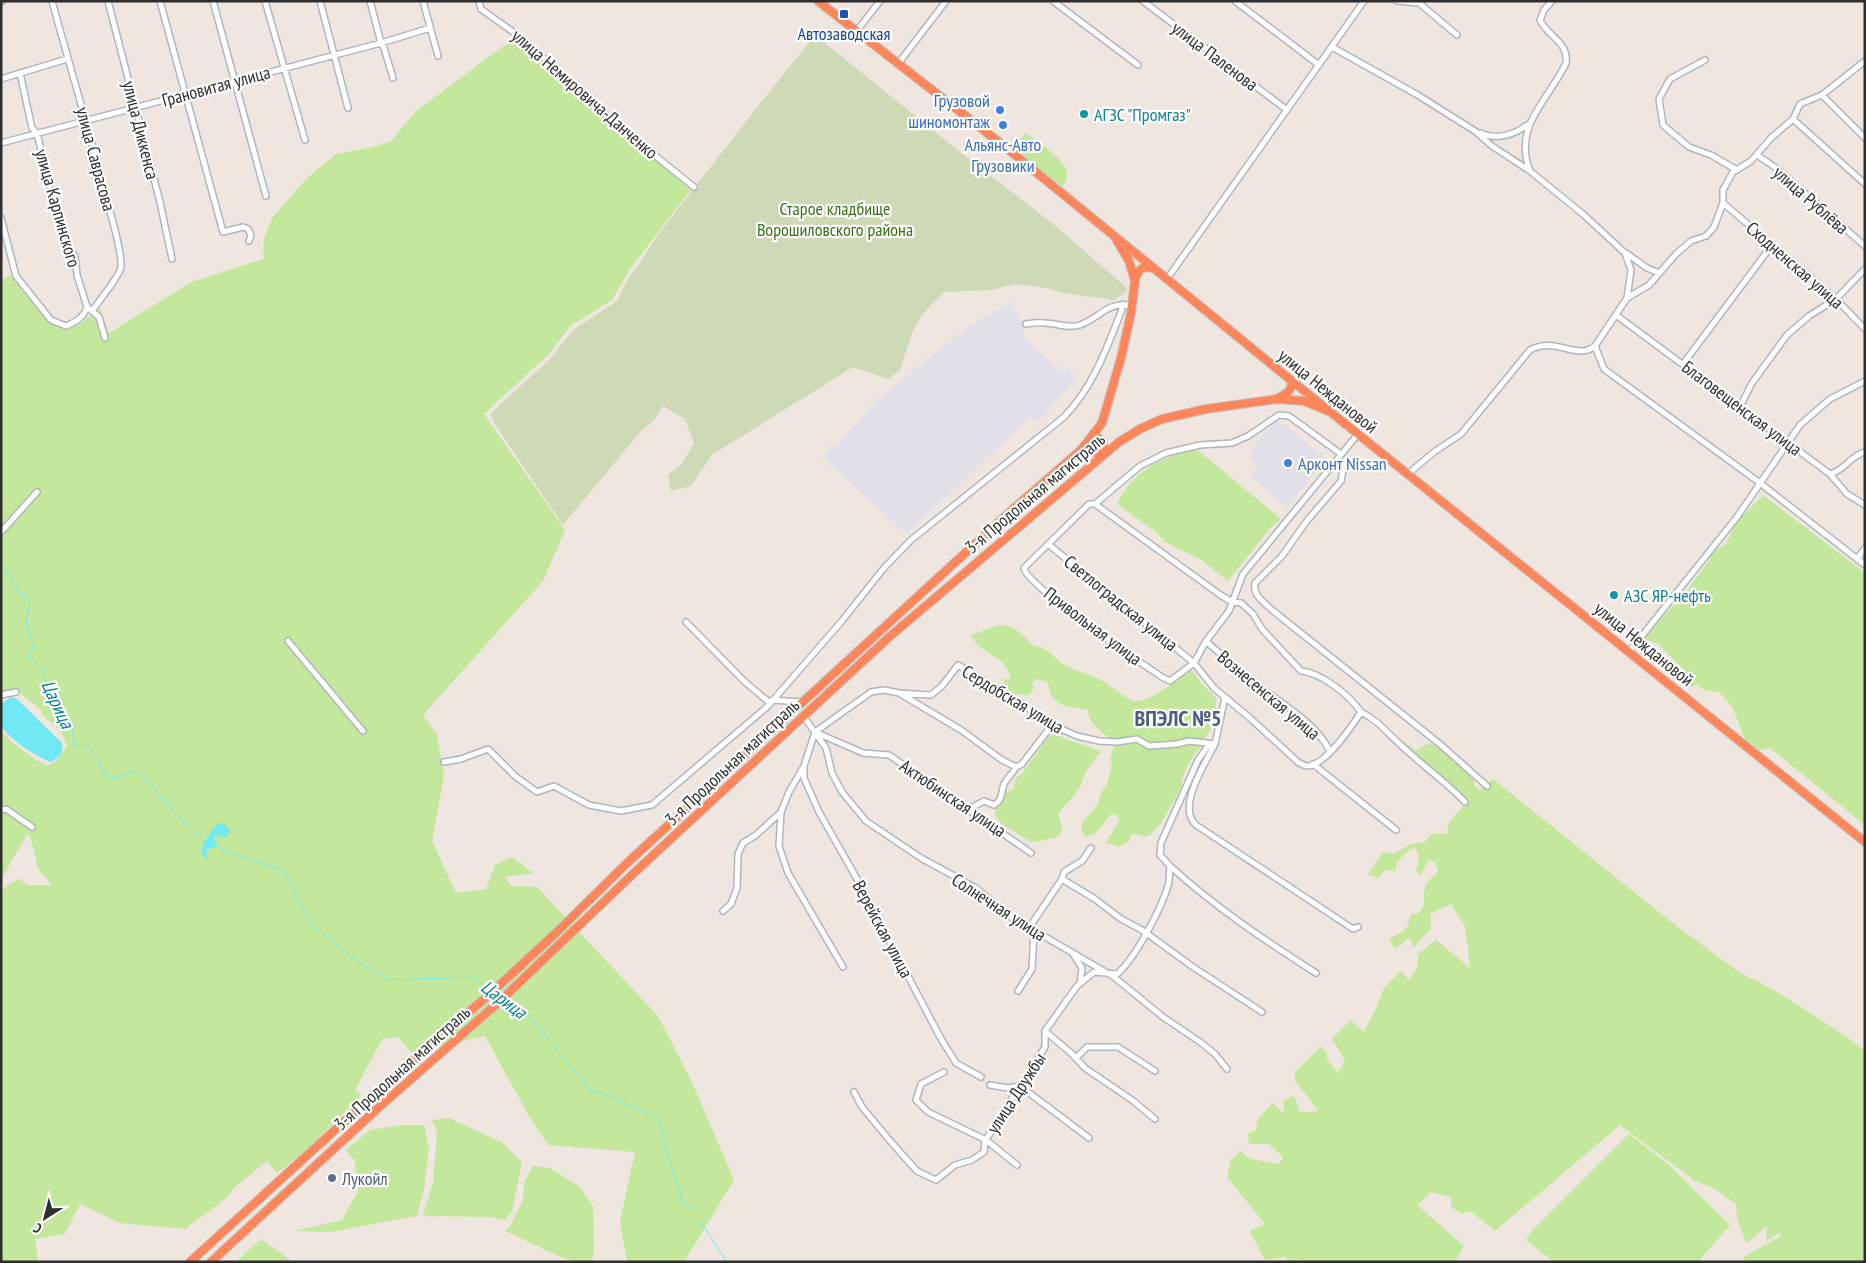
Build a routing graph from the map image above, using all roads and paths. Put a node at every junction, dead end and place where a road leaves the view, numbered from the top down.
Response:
1 (52, 1) edge
2 (108, 1) edge
3 (160, 1) edge
4 (213, 1) edge
5 (265, 1) edge
6 (320, 1) edge
7 (370, 1) edge
8 (423, 1) edge
9 (479, 1) edge
10 (818, 1) edge
11 (880, 1) edge
12 (946, 1) edge
13 (1053, 1) edge
14 (1143, 1) edge
15 (1235, 1) edge
16 (1364, 1) edge
17 (1397, 1) edge
18 (1552, 1) edge
19 (430, 28) junction
20 (856, 32) junction
21 (1457, 35) dead end
22 (381, 43) junction
23 (1332, 47) junction
24 (334, 55) junction
25 (438, 56) dead end
26 (67, 59) junction
27 (1705, 60) dead end
28 (1864, 63) edge
29 (898, 64) junction
30 (1138, 65) dead end
31 (1319, 65) junction
32 (283, 68) junction
33 (20, 73) junction
34 (393, 78) dead end
35 (1, 79) edge
36 (236, 82) junction
37 (185, 95) junction
38 (1822, 96) junction
39 (135, 107) junction
40 (348, 108) dead end
41 (1287, 110) junction
42 (1793, 119) junction
43 (87, 120) junction
44 (1529, 124) junction
45 (1475, 131) junction
46 (37, 133) junction
47 (1865, 138) edge
48 (305, 140) dead end
49 (1, 143) edge
50 (1757, 154) junction
51 (1738, 170) junction
52 (1530, 172) junction
53 (1865, 184) edge
54 (694, 187) dead end
55 (266, 196) dead end
56 (1723, 204) junction
57 (1, 218) edge
58 (1115, 237) junction
59 (249, 241) dead end
60 (1772, 245) junction
61 (1865, 246) edge
62 (1625, 253) junction
63 (172, 260) dead end
64 (1641, 264) junction
65 (1153, 268) junction
66 (1865, 269) edge
67 (1631, 270) junction
68 (1660, 273) junction
69 (1167, 279) junction
70 (1135, 281) junction
71 (1627, 298) junction
72 (1836, 299) junction
73 (1123, 304) junction
74 (1132, 306) junction
75 (89, 309) junction
76 (1616, 315) junction
77 (1026, 324) dead end
78 (1865, 329) edge
79 (105, 338) dead end
80 (1595, 346) junction
81 (1683, 364) junction
82 (1292, 381) junction
83 (1864, 381) edge
84 (1276, 399) junction
85 (1740, 407) junction
86 (1328, 411) junction
87 (1102, 423) junction
88 (1358, 434) junction
89 (1118, 442) junction
90 (1788, 442) junction
91 (1080, 450) junction
92 (1865, 452) edge
93 (1341, 454) junction
94 (1092, 463) junction
95 (1344, 465) dead end
96 (1408, 474) junction
97 (1830, 474) junction
98 (1760, 483) junction
99 (37, 492) dead end
100 (1095, 504) junction
101 (1865, 505) edge
102 (2, 531) dead end
103 (1048, 544) junction
104 (1865, 548) edge
105 (1856, 559) junction
106 (1865, 565) edge
107 (1232, 602) junction
108 (686, 622) dead end
109 (288, 641) dead end
110 (1206, 641) junction
111 (1629, 652) junction
112 (1194, 663) junction
113 (16, 692) dead end
114 (899, 693) junction
115 (1, 695) edge
116 (1225, 697) junction
117 (771, 702) junction
118 (802, 702) junction
119 (1361, 712) junction
120 (804, 717) junction
121 (1052, 725) junction
122 (363, 731) dead end
123 (815, 732) junction
124 (1215, 744) junction
125 (1330, 751) junction
126 (444, 762) dead end
127 (1313, 764) junction
128 (804, 766) junction
129 (1016, 767) junction
130 (1487, 786) dead end
131 (1465, 802) dead end
132 (1, 810) edge
133 (969, 810) junction
134 (782, 812) junction
135 (32, 826) dead end
136 (1396, 830) dead end
137 (1865, 842) edge
138 (1091, 848) dead end
139 (1031, 853) dead end
140 (1170, 866) junction
141 (1062, 879) junction
142 (723, 911) dead end
143 (1358, 927) dead end
144 (1032, 929) junction
145 (1147, 933) junction
146 (1073, 953) junction
147 (842, 966) dead end
148 (1316, 972) dead end
149 (1107, 973) junction
150 (1080, 984) junction
151 (1018, 991) dead end
152 (1262, 1012) dead end
153 (1044, 1031) junction
154 (1076, 1058) junction
155 (1227, 1069) dead end
156 (1155, 1071) dead end
157 (944, 1072) dead end
158 (981, 1077) dead end
159 (990, 1085) dead end
160 (1020, 1086) junction
161 (854, 1092) dead end
162 (1155, 1119) dead end
163 (1089, 1138) dead end
164 (986, 1140) junction
165 (1017, 1165) dead end
166 (190, 1262) edge
167 (211, 1262) edge

1 - 26 street, улица Саврасова
2 - 39 street, улица Диккенса
3 - 37 street
4 - 36 street
5 - 32 street
6 - 24 street
7 - 22 street
8 - 19 street
9 - 54 street, улица Немировича-Данченко
10 - 20 highway, улица Неждановой
11 - 20 street
12 - 29 street
13 - 30 street
14 - 41 street, улица Паленова
15 - 31 street
16 - 23 street
17 - 21 street
18 - 44 street
19 - 22 street, Грановитая улица
19 - 25 street
20 - 29 highway, улица Неждановой
22 - 24 street, Грановитая улица
22 - 34 street
23 - 31 street
23 - 45 street
24 - 32 street, Грановитая улица
24 - 40 street
26 - 33 street
26 - 43 street, улица Саврасова
27 - 51 street
28 - 38 street
29 - 58 highway, улица Неждановой
31 - 41 street
32 - 36 street, Грановитая улица
32 - 48 street
33 - 35 street
33 - 46 street, улица Карпинского
36 - 37 street, Грановитая улица
36 - 55 street
37 - 39 street, Грановитая улица
37 - 59 street
38 - 42 street
38 - 47 street
39 - 43 street, Грановитая улица
39 - 63 street, улица Диккенса
41 - 69 street
42 - 50 street
42 - 53 street
43 - 46 street, Грановитая улица
43 - 75 street, улица Саврасова
44 - 45 street
44 - 52 street
45 - 52 street
46 - 49 street, Грановитая улица
46 - 75 street, улица Карпинского
50 - 51 street
50 - 61 street, улица Рублёва
51 - 56 street
52 - 62 street
56 - 60 street, Сходненская улица
56 - 68 street
57 - 75 street, улица Саврасова
58 - 65 highway, улица Неждановой
58 - 70 highway
60 - 72 street, Сходненская улица
60 - 81 street
62 - 64 street
62 - 67 street
64 - 67 street
64 - 68 street
65 - 69 highway, улица Неждановой
65 - 70 highway
66 - 72 street
67 - 71 street
68 - 71 street
69 - 82 highway, улица Неждановой
70 - 74 highway, 3-я Продольная магистраль
71 - 76 street
72 - 78 street, Сходненская улица
72 - 85 street
73 - 74 street
73 - 77 street
73 - 117 street
74 - 87 highway, 3-я Продольная магистраль
75 - 79 street, улица Карпинского
76 - 80 street
76 - 81 street, Благовещенская улица
80 - 96 street
80 - 98 street
81 - 85 street, Благовещенская улица
82 - 84 highway
82 - 86 highway, улица Неждановой
83 - 90 street
84 - 86 highway, 3-я Продольная магистраль
84 - 89 highway, 3-я Продольная магистраль
85 - 90 street, Благовещенская улица
86 - 88 highway, улица Неждановой
87 - 89 highway
87 - 91 highway, 3-я Продольная магистраль
88 - 93 street
88 - 96 highway, улица Неждановой
89 - 94 highway, 3-я Продольная магистраль
90 - 97 street, Благовещенская улица
90 - 98 street
91 - 94 highway
91 - 118 highway, 3-я Продольная магистраль
92 - 97 street
93 - 100 street
93 - 107 street
94 - 120 highway, 3-я Продольная магистраль
95 - 130 street
96 - 111 highway, улица Неждановой
97 - 101 street, Благовещенская улица
98 - 105 street
98 - 111 street
99 - 102 street
100 - 103 street
100 - 107 street
103 - 112 street, Светлоградская улица
103 - 112 street, Привольная улица
104 - 105 street
105 - 106 street
107 - 110 street
107 - 119 street
108 - 117 street
109 - 122 street
110 - 112 street
110 - 125 street, Вознесенская улица
111 - 137 highway, улица Неждановой
112 - 116 street, Светлоградская улица
113 - 115 street
114 - 121 street, Сердобская улица
114 - 123 street
114 - 129 street
116 - 124 street
116 - 127 street, Светлоградская улица
117 - 118 street
117 - 126 street
118 - 166 highway, 3-я Продольная магистраль
119 - 125 street
119 - 131 street
120 - 123 street, Солнечная улица
120 - 167 highway, 3-я Продольная магистраль
121 - 124 street, Сердобская улица
121 - 129 street
123 - 128 street
123 - 133 street, Актюбинская улица
123 - 144 street, Солнечная улица
124 - 140 street
124 - 143 street
125 - 127 street
127 - 136 street
128 - 134 street
128 - 158 street, Верейская улица
129 - 133 street
132 - 135 street
133 - 139 street, Актюбинская улица
134 - 142 street
134 - 147 street
138 - 141 street
140 - 145 street, улица Дружбы
140 - 148 street
141 - 144 street
141 - 145 street
144 - 146 street, Солнечная улица
144 - 151 street
145 - 149 street, улица Дружбы
145 - 152 street
146 - 149 street, Солнечная улица
146 - 150 street
149 - 150 street, улица Дружбы
149 - 155 street, Солнечная улица
150 - 153 street, улица Дружбы
153 - 154 street
153 - 160 street, улица Дружбы
154 - 156 street
154 - 162 street
157 - 164 street
159 - 160 street
160 - 163 street
160 - 164 street, улица Дружбы
161 - 164 street, улица Дружбы
164 - 165 street

